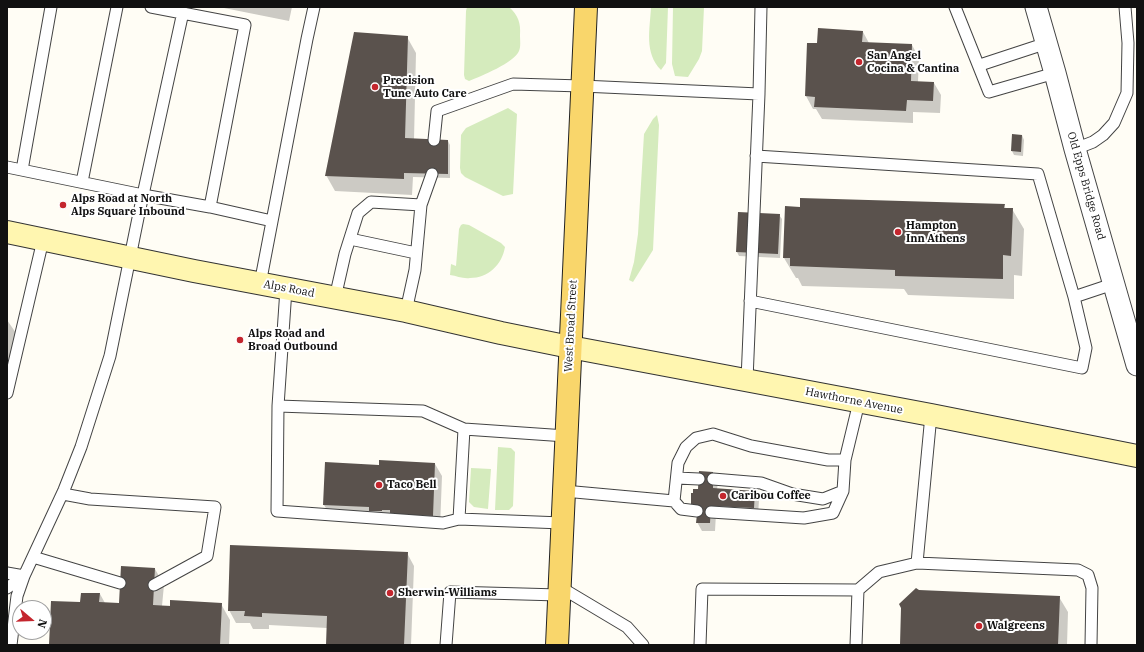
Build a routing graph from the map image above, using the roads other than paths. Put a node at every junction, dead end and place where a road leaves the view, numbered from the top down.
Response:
1 (52, 7) edge
2 (117, 7) edge
3 (151, 7) edge
4 (314, 7) edge
5 (586, 7) edge
6 (761, 7) edge
7 (955, 7) edge
8 (1036, 7) edge
9 (1125, 7) edge
10 (183, 12) junction
11 (1046, 43) junction
12 (980, 65) junction
13 (1055, 73) junction
14 (582, 86) junction
15 (759, 94) junction
16 (434, 140) dead end
17 (1075, 149) junction
18 (756, 156) junction
19 (7, 167) edge
20 (22, 170) junction
21 (432, 174) dead end
22 (82, 182) junction
23 (143, 196) junction
24 (421, 205) junction
25 (210, 207) junction
26 (272, 221) junction
27 (7, 232) edge
28 (350, 239) junction
29 (43, 240) junction
30 (416, 253) junction
31 (130, 258) junction
32 (260, 284) junction
33 (1113, 284) junction
34 (286, 289) junction
35 (1074, 297) junction
36 (335, 298) junction
37 (750, 301) junction
38 (406, 311) junction
39 (570, 347) junction
40 (1136, 354) edge
41 (747, 380) junction
42 (7, 393) edge
43 (859, 402) junction
44 (278, 406) junction
45 (931, 415) junction
46 (464, 429) junction
47 (566, 436) junction
48 (1137, 456) edge
49 (845, 460) junction
50 (677, 478) junction
51 (699, 479) dead end
52 (713, 479) dead end
53 (564, 491) junction
54 (843, 491) junction
55 (62, 494) junction
56 (674, 502) junction
57 (697, 511) dead end
58 (711, 512) dead end
59 (459, 519) junction
60 (562, 524) junction
61 (33, 557) junction
62 (918, 563) junction
63 (7, 572) edge
64 (24, 576) junction
65 (120, 583) dead end
66 (154, 585) dead end
67 (7, 588) edge
68 (858, 590) junction
69 (560, 591) junction
70 (11, 645) edge
71 (446, 645) edge
72 (557, 645) edge
73 (644, 645) edge
74 (700, 645) edge
75 (856, 645) edge
76 (1091, 645) edge

1 - 20 lane
2 - 22 lane
3 - 10 lane
4 - 26 lane
5 - 14 main road, West Broad Street
6 - 15 lane
7 - 12 lane
8 - 11 street, Old Epps Bridge Road
9 - 17 lane
10 - 23 lane
10 - 25 lane
11 - 12 lane
11 - 13 street, Old Epps Bridge Road
12 - 13 lane
13 - 17 street, Old Epps Bridge Road
14 - 15 lane
14 - 16 lane
14 - 39 main road, West Broad Street
15 - 18 lane
17 - 33 street, Old Epps Bridge Road
18 - 35 lane
18 - 37 lane
19 - 20 lane
20 - 22 lane
21 - 24 lane
22 - 23 lane
23 - 25 lane
23 - 31 lane
24 - 28 lane
24 - 30 lane
25 - 26 lane
26 - 32 lane
27 - 29 main road, Alps Road
28 - 30 lane
28 - 36 lane
29 - 31 main road, Alps Road
29 - 42 lane
30 - 38 lane
31 - 32 main road, Alps Road
31 - 55 lane
32 - 34 main road, Alps Road
33 - 35 lane
33 - 40 street, Old Epps Bridge Road
34 - 36 main road, Alps Road
34 - 44 lane
35 - 37 lane
36 - 38 main road, Alps Road
37 - 41 lane
38 - 39 main road, Alps Road
39 - 41 main road, Hawthorne Avenue
39 - 47 main road, West Broad Street
41 - 43 main road, Hawthorne Avenue
43 - 45 main road, Hawthorne Avenue
43 - 49 lane
44 - 46 lane
44 - 59 lane
45 - 48 main road, Hawthorne Avenue
45 - 62 lane
46 - 47 lane
46 - 59 lane
47 - 53 main road, West Broad Street
49 - 50 lane
49 - 54 lane
50 - 51 lane
50 - 56 lane
52 - 54 lane
53 - 56 lane
53 - 60 main road, West Broad Street
54 - 58 lane
55 - 61 lane
55 - 66 lane
56 - 57 lane
59 - 60 lane
60 - 69 main road, West Broad Street
61 - 64 lane
61 - 65 lane
62 - 68 lane
62 - 76 lane
63 - 64 lane
64 - 67 lane
64 - 70 lane
68 - 74 lane
68 - 75 lane
69 - 71 lane
69 - 72 main road, West Broad Street
69 - 73 lane

